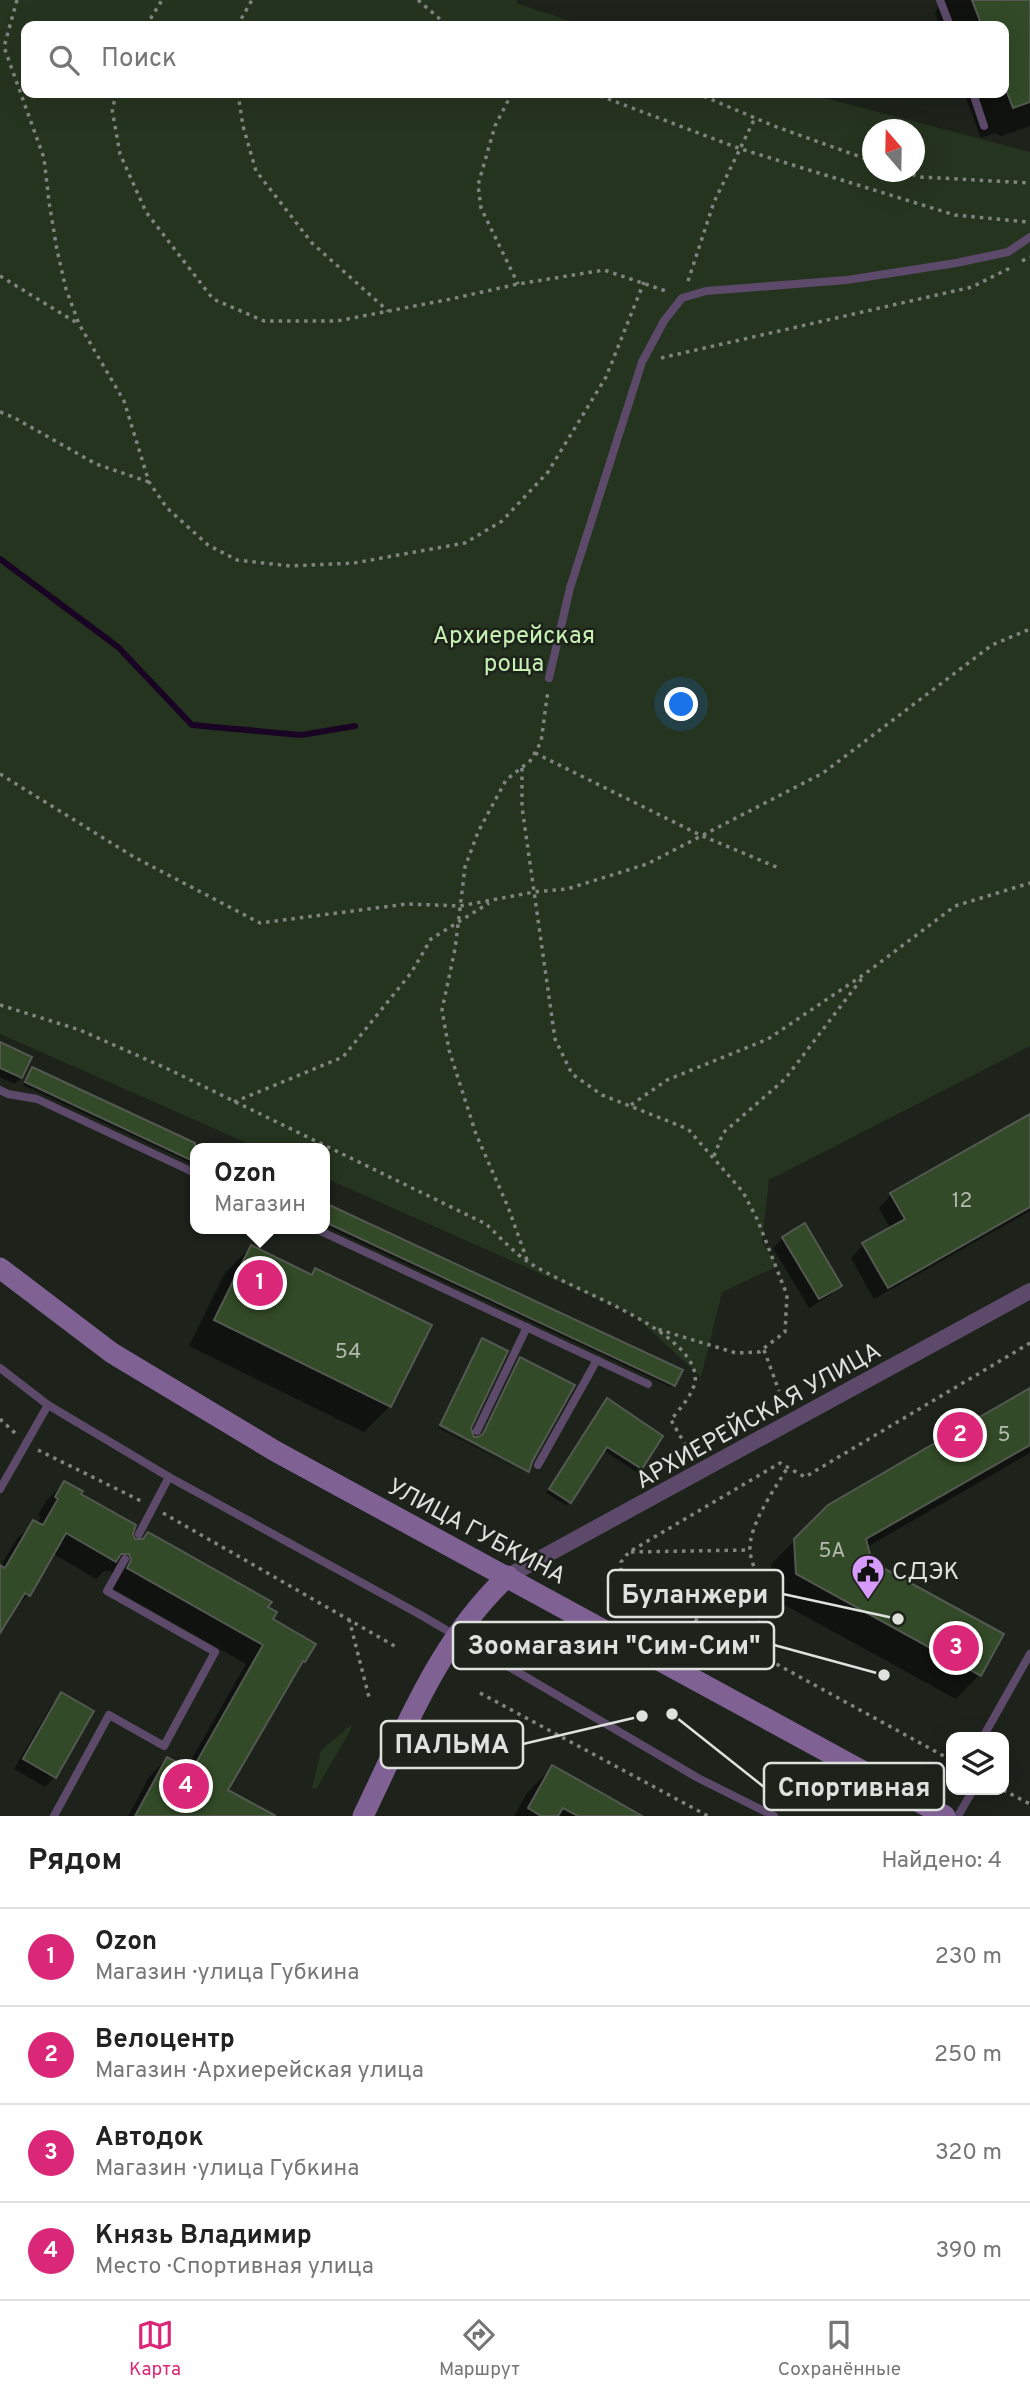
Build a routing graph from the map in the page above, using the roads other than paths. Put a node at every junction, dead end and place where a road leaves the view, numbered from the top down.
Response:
1 (940, 0) edge
2 (948, 21) edge
3 (975, 98) edge
4 (984, 126) dead end
5 (1030, 237) edge
6 (550, 678) road end
7 (0, 1090) edge
8 (190, 1170) edge
9 (327, 1234) edge
10 (0, 1268) edge
11 (1030, 1291) edge
12 (527, 1327) junction
13 (597, 1360) junction
14 (0, 1368) edge
15 (648, 1384) dead end
16 (48, 1405) junction
17 (477, 1431) dead end
18 (538, 1465) dead end
19 (169, 1477) junction
20 (0, 1489) edge
21 (139, 1534) dead end
22 (125, 1559) dead end
23 (508, 1576) junction
24 (456, 1634) junction
25 (1030, 1654) edge
26 (986, 1732) edge
27 (970, 1795) edge
28 (54, 1816) edge
29 (363, 1816) edge
30 (774, 1816) edge
31 (945, 1816) edge
32 (958, 1816) edge

1 - 2 lane
3 - 4 lane
5 - 6 lane
7 - 8 lane
9 - 12 lane
10 - 23 main road, УЛИЦА ГУБКИНА
11 - 23 street, АРХИЕРЕЙСКАЯ УЛИЦА
12 - 13 lane
12 - 17 lane
13 - 15 lane
13 - 18 lane
14 - 16 lane
16 - 19 lane
16 - 20 lane
19 - 21 lane
19 - 24 lane
22 - 28 lane
23 - 24 main road
23 - 31 main road, УЛИЦА ГУБКИНА
24 - 29 main road
24 - 30 lane
25 - 26 lane
27 - 32 lane

